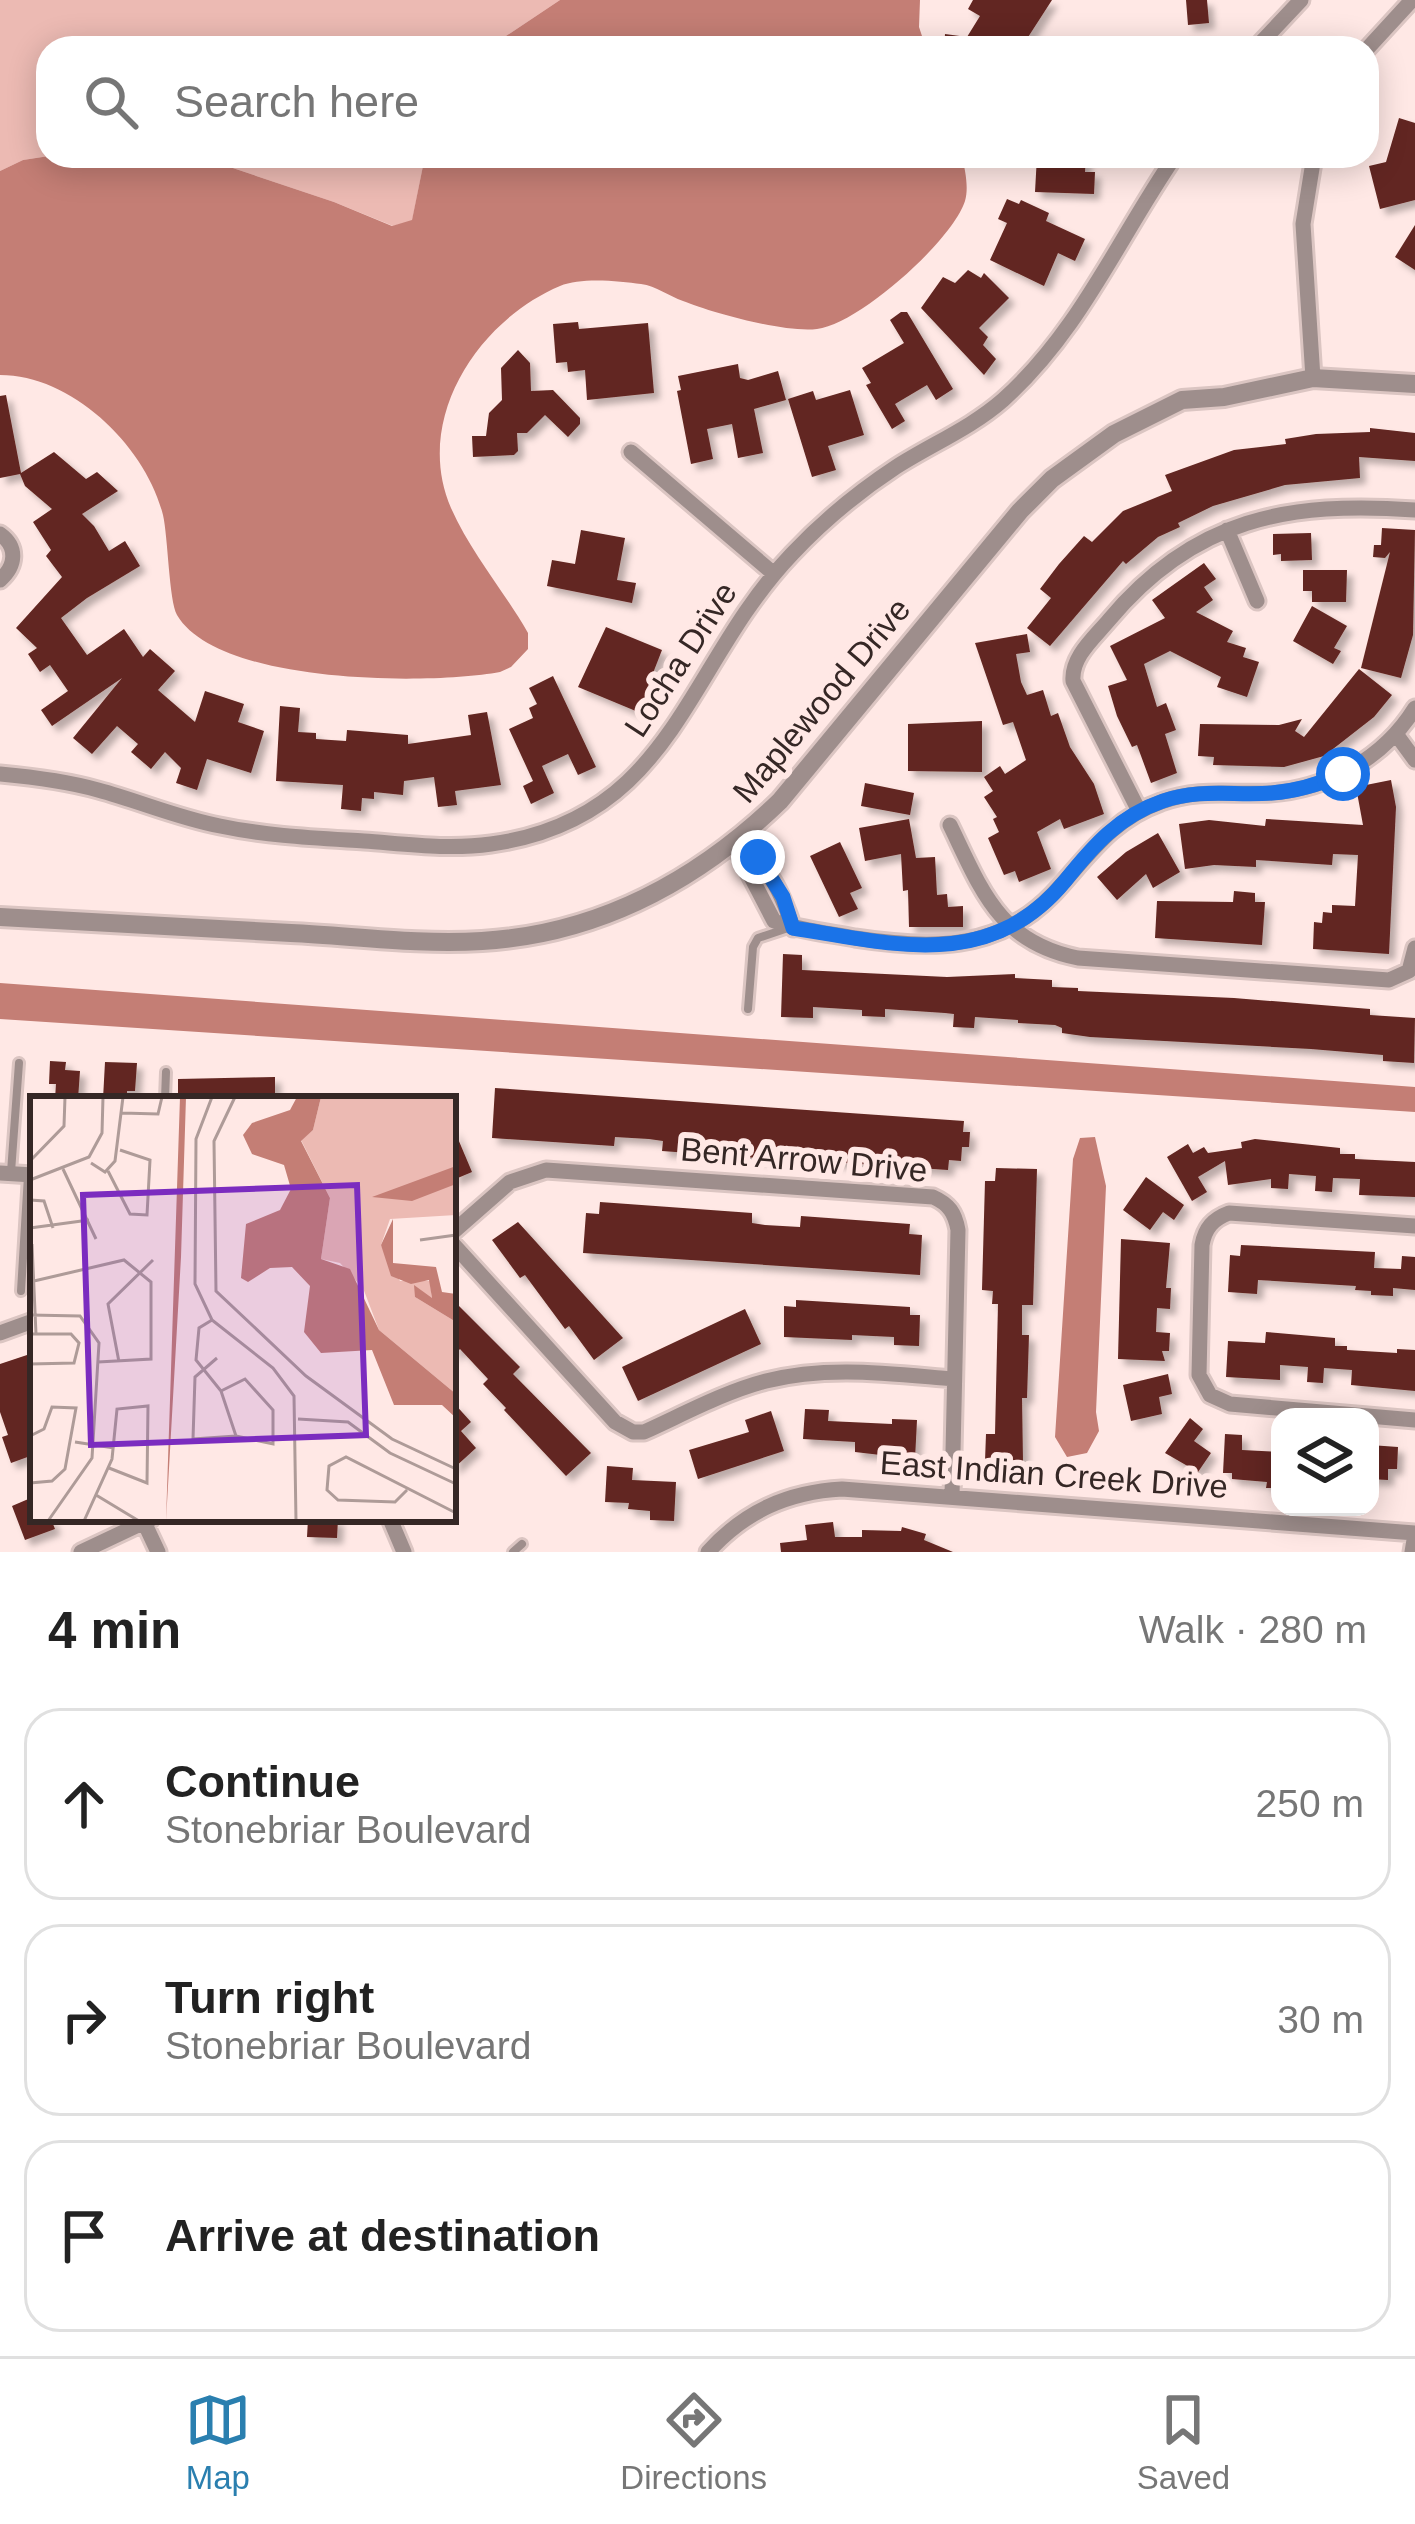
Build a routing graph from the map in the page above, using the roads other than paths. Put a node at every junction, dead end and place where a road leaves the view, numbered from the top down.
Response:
1 (1301, 0) edge
2 (1412, 0) edge
3 (1267, 36) edge
4 (1379, 36) edge
5 (1167, 168) edge
6 (1312, 168) edge
7 (1313, 379) junction
8 (1415, 384) edge
9 (631, 452) dead end
10 (1415, 510) edge
11 (1227, 530) junction
12 (0, 534) edge
13 (774, 574) junction
14 (0, 580) edge
15 (1257, 601) dead end
16 (1415, 708) edge
17 (1396, 734) junction
18 (1415, 760) edge
19 (0, 774) edge
20 (1139, 811) junction
21 (950, 825) dead end
22 (734, 844) junction
23 (0, 917) edge
24 (1012, 926) junction
25 (793, 928) junction
26 (1415, 948) edge
27 (748, 1009) dead end
28 (19, 1063) dead end
29 (166, 1072) dead end
30 (165, 1096) edge
31 (18, 1174) edge
32 (1415, 1226) edge
33 (456, 1229) edge
34 (456, 1247) edge
35 (21, 1291) dead end
36 (30, 1322) edge
37 (0, 1334) edge
38 (954, 1379) junction
39 (1415, 1420) edge
40 (952, 1496) junction
41 (145, 1522) edge
42 (147, 1522) edge
43 (391, 1522) edge
44 (1415, 1533) edge
45 (523, 1544) dead end
46 (81, 1552) edge
47 (158, 1552) edge
48 (404, 1552) edge
49 (513, 1552) edge
50 (708, 1552) edge
51 (1412, 1552) edge

1 - 3 street
2 - 4 street
5 - 13 street, Locha Drive
6 - 7 street
7 - 8 street, Maplewood Drive
7 - 22 street, Maplewood Drive
9 - 13 street
10 - 11 street
11 - 15 street
11 - 20 street
12 - 14 street
13 - 19 street, Locha Drive
16 - 17 street
17 - 18 street
17 - 20 street
20 - 24 street
21 - 24 street
22 - 23 street, Maplewood Drive
22 - 25 street
24 - 25 street
24 - 26 street
25 - 27 lane
28 - 31 lane
29 - 30 lane
31 - 35 lane
32 - 39 street
33 - 38 street, Bent Arrow Drive
34 - 38 street
36 - 37 street
38 - 40 street, Bent Arrow Drive
40 - 44 street, East Indian Creek Drive
40 - 50 street, East Indian Creek Drive
41 - 46 street
42 - 47 street
43 - 48 street
44 - 51 street
45 - 49 lane

